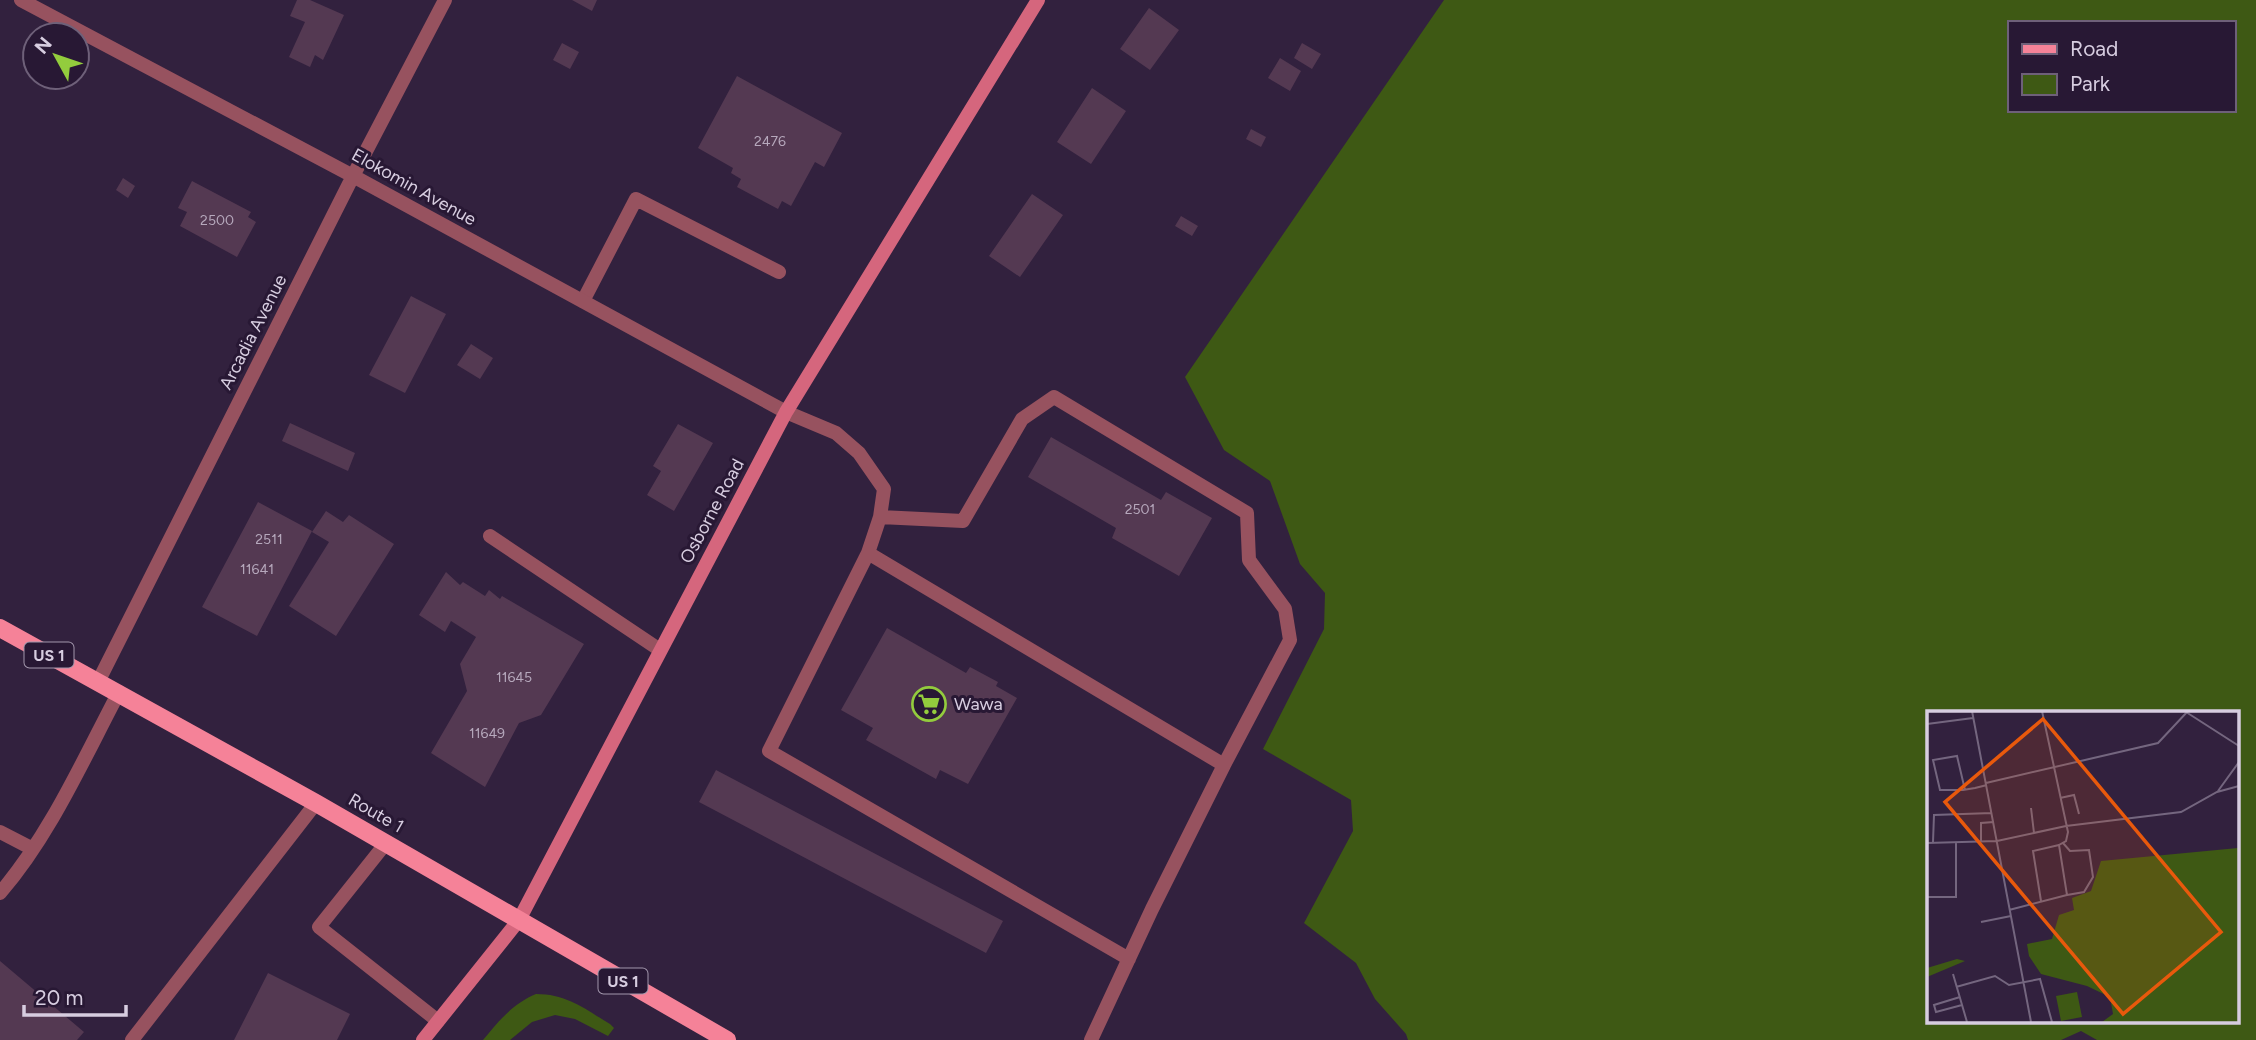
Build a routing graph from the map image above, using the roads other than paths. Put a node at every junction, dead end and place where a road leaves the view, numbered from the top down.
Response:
1 (21, 0) edge
2 (444, 0) edge
3 (1038, 0) edge
4 (353, 176) junction
5 (779, 272) dead end
6 (583, 302) junction
7 (786, 412) junction
8 (880, 517) junction
9 (490, 536) dead end
10 (868, 553) junction
11 (0, 628) edge
12 (660, 650) junction
13 (99, 682) junction
14 (119, 692) junction
15 (1224, 765) junction
16 (316, 803) junction
17 (0, 832) edge
18 (386, 843) junction
19 (33, 849) junction
20 (0, 893) edge
21 (519, 920) junction
22 (1129, 959) junction
23 (438, 1021) junction
24 (132, 1040) edge
25 (423, 1040) edge
26 (727, 1040) edge
27 (1091, 1040) edge

1 - 4 street, Elokomin Avenue
2 - 4 street, Arcadia Avenue
3 - 7 street, Osborne Road
4 - 6 street, Elokomin Avenue
4 - 13 street, Arcadia Avenue
5 - 6 street
6 - 7 street, Elokomin Avenue
7 - 8 street, Elokomin Avenue
7 - 12 street, Osborne Road
8 - 10 street, Elokomin Avenue
8 - 15 street
9 - 12 street
10 - 15 street
10 - 22 street, Elokomin Avenue
11 - 13 main road, Route 1 / US 1
12 - 21 street, Osborne Road
13 - 14 main road, Route 1 / US 1
14 - 16 main road, Route 1 / US 1
14 - 19 street
15 - 22 street
16 - 18 main road, Route 1 / US 1
16 - 24 street
17 - 19 street
18 - 21 main road, Route 1 / US 1
18 - 23 street
19 - 20 street
21 - 23 street, Osborne Road
21 - 26 main road, Route 1 / US 1
22 - 27 street
23 - 25 street, Osborne Road

